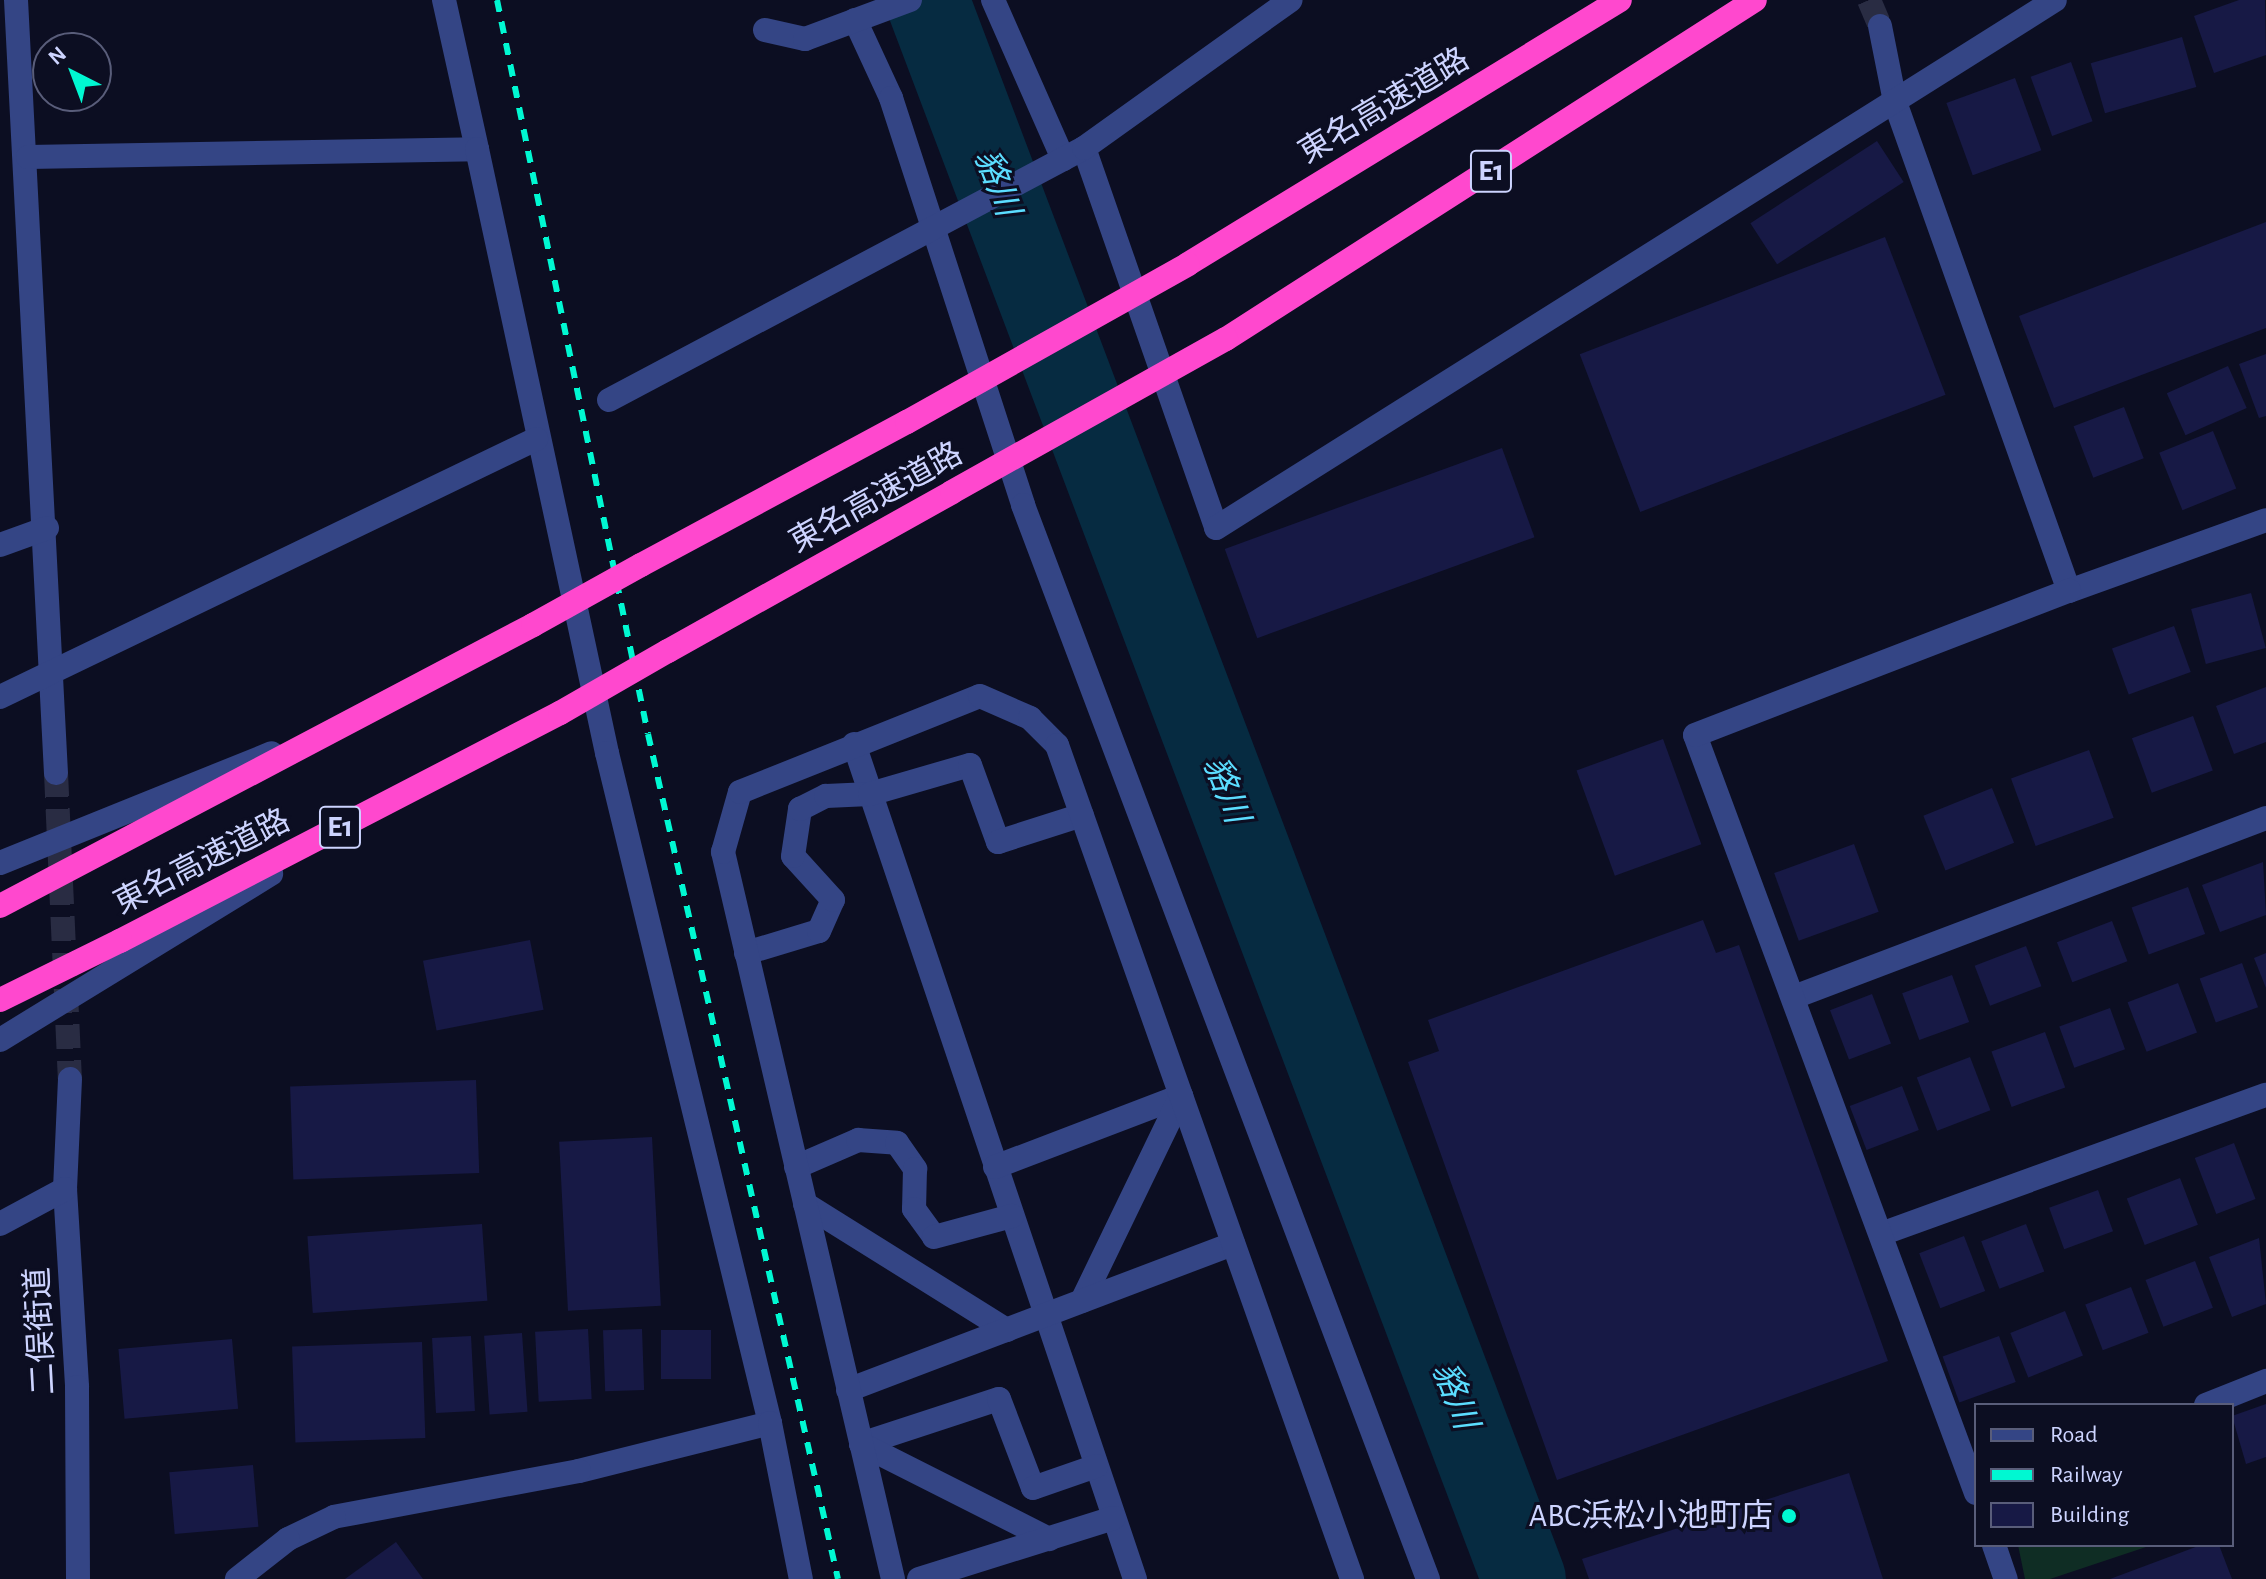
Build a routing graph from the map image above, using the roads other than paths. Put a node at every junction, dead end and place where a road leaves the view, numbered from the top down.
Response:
1 (16, 0) edge
2 (444, 0) edge
3 (910, 0) edge
4 (993, 0) edge
5 (1291, 0) edge
6 (1620, 0) edge
7 (1755, 0) edge
8 (2055, 0) edge
9 (864, 17) junction
10 (1880, 26) tunnel mouth
11 (765, 30) dead end
12 (1895, 102) junction
13 (477, 149) junction
14 (1069, 156) junction
15 (28, 157) junction
16 (933, 229) junction
17 (609, 400) dead end
18 (536, 439) junction
19 (2266, 520) edge
20 (47, 528) junction
21 (0, 545) edge
22 (2069, 591) junction
23 (54, 672) junction
24 (0, 697) edge
25 (354, 720) junction
26 (854, 744) junction
27 (56, 773) tunnel mouth
28 (870, 794) junction
29 (396, 798) junction
30 (1082, 815) junction
31 (2266, 818) edge
32 (0, 863) edge
33 (0, 906) edge
34 (746, 953) junction
35 (1794, 997) junction
36 (0, 1000) edge
37 (0, 1040) edge
38 (70, 1079) tunnel mouth
39 (2266, 1095) edge
40 (1181, 1096) junction
41 (796, 1167) junction
42 (995, 1167) junction
43 (65, 1189) junction
44 (805, 1204) junction
45 (1012, 1216) junction
46 (0, 1224) edge
47 (1881, 1234) junction
48 (1233, 1244) junction
49 (1082, 1301) junction
50 (1045, 1315) junction
51 (1007, 1330) junction
52 (2266, 1381) edge
53 (848, 1390) junction
54 (2211, 1403) edge
55 (770, 1423) junction
56 (861, 1444) junction
57 (1096, 1466) junction
58 (1974, 1488) edge
59 (1114, 1518) junction
60 (1049, 1539) junction
61 (1995, 1547) edge
62 (78, 1579) edge
63 (237, 1579) edge
64 (801, 1579) edge
65 (893, 1579) edge
66 (919, 1579) edge
67 (1135, 1579) edge
68 (1352, 1579) edge
69 (1428, 1579) edge
70 (2006, 1579) edge

1 - 15 street
2 - 13 street
3 - 9 street
4 - 14 street
5 - 14 street
6 - 25 highway, 東名高速道路 / E1, bridge
7 - 29 highway, 東名高速道路 / E1, bridge
8 - 12 street
9 - 11 street
9 - 16 street
10 - 12 street
12 - 14 street
12 - 22 street
13 - 15 street
13 - 18 street
14 - 16 street
15 - 20 street
16 - 17 street
16 - 69 street
18 - 23 street
18 - 55 street
19 - 22 street
20 - 21 street
20 - 23 street
22 - 35 street
23 - 24 street
23 - 27 street
25 - 32 street
25 - 33 highway, 東名高速道路 / E1
26 - 28 street
26 - 30 street
26 - 34 street
28 - 30 street
28 - 34 street
28 - 42 street
29 - 36 highway, 東名高速道路 / E1, bridge
29 - 37 street
30 - 40 street
31 - 35 street
34 - 41 street
35 - 47 street
38 - 43 street, 二俣街道
39 - 47 street
40 - 42 street
40 - 48 street
40 - 49 street
41 - 44 street
41 - 45 street
42 - 45 street
43 - 46 street
43 - 62 street, 二俣街道
44 - 51 street
44 - 53 street
45 - 50 street
47 - 58 street
48 - 49 street
48 - 68 street
49 - 50 street
50 - 51 street
50 - 57 street
51 - 53 street
52 - 54 street
53 - 56 street
55 - 63 street
55 - 64 street
56 - 57 street
56 - 60 street
56 - 65 street
57 - 59 street
59 - 60 street
59 - 67 street
60 - 66 street
61 - 70 street

